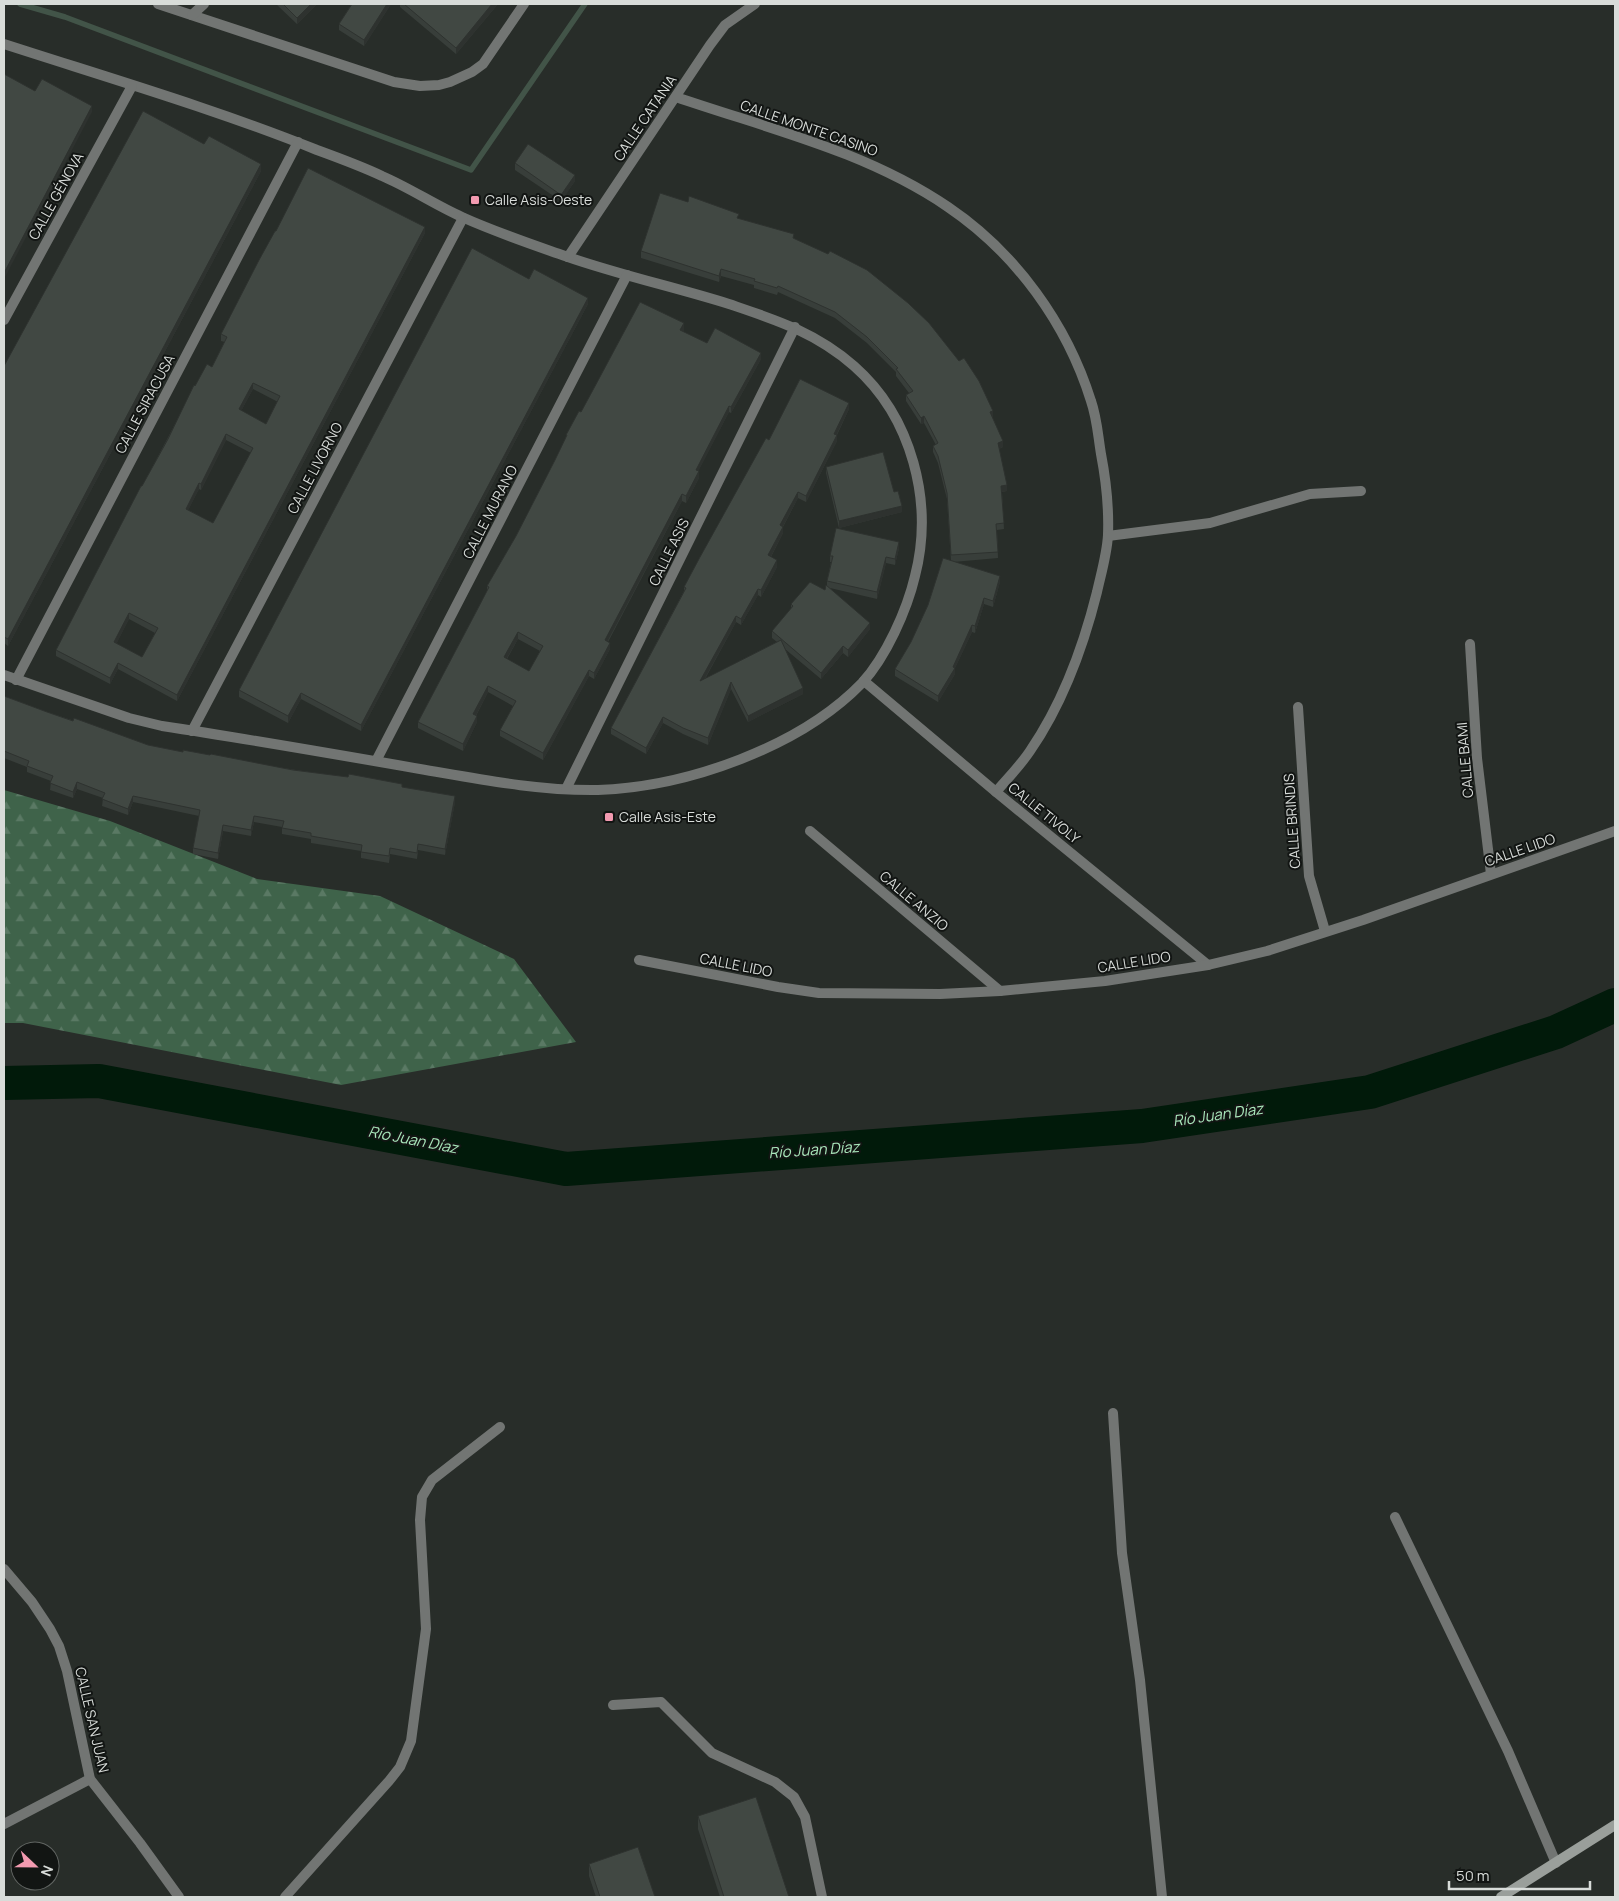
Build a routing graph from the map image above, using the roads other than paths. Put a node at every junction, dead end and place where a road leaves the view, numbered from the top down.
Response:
1 (158, 4) edge
2 (204, 4) edge
3 (524, 4) edge
4 (754, 4) edge
5 (192, 15) junction
6 (4, 44) edge
7 (132, 86) junction
8 (676, 97) junction
9 (298, 142) junction
10 (463, 218) junction
11 (568, 257) junction
12 (627, 275) junction
13 (4, 320) edge
14 (795, 327) junction
15 (1361, 491) dead end
16 (1108, 536) junction
17 (1470, 644) dead end
18 (4, 675) edge
19 (16, 680) junction
20 (864, 681) junction
21 (1298, 707) dead end
22 (192, 731) junction
23 (376, 761) junction
24 (566, 789) junction
25 (996, 792) junction
26 (810, 831) dead end
27 (1615, 831) edge
28 (1491, 874) junction
29 (1325, 931) junction
30 (639, 960) dead end
31 (1208, 965) junction
32 (1000, 991) junction
33 (1113, 1413) dead end
34 (500, 1427) dead end
35 (1395, 1517) dead end
36 (4, 1570) edge
37 (613, 1705) dead end
38 (90, 1780) junction
39 (4, 1824) edge
40 (1615, 1825) edge
41 (1556, 1863) junction
42 (179, 1897) edge
43 (285, 1897) edge
44 (822, 1897) edge
45 (1162, 1897) edge
46 (1501, 1897) edge

1 - 5 street
2 - 5 street
3 - 5 street
4 - 8 street, CALLE CATANIA
6 - 7 street
7 - 9 street
7 - 13 street, CALLE GÉNOVA
8 - 11 street, CALLE CATANIA
8 - 16 street, CALLE MONTE CASINO
9 - 10 street
9 - 19 street, CALLE SIRACUSA
10 - 11 street
10 - 22 street, CALLE LIVORNO
11 - 12 street
12 - 14 street
12 - 23 street, CALLE MURANO
14 - 20 street
14 - 24 street, CALLE ASIS
15 - 16 street
16 - 25 street, CALLE MONTE CASINO
17 - 28 street, CALLE BAMI
18 - 19 street
19 - 22 street
20 - 24 street
20 - 25 street, CALLE TIVOLY
21 - 29 street, CALLE BRINDIS
22 - 23 street
23 - 24 street
25 - 31 street, CALLE TIVOLY
26 - 32 street, CALLE ANZIO
27 - 28 street, CALLE LIDO
28 - 29 street, CALLE LIDO
29 - 31 street, CALLE LIDO
30 - 32 street, CALLE LIDO
31 - 32 street, CALLE LIDO
33 - 45 street
34 - 43 street
35 - 41 street
36 - 38 street, CALLE SAN JUAN
37 - 44 street
38 - 39 street
38 - 42 street, CALLE SAN JUAN
40 - 41 main road
41 - 46 main road

